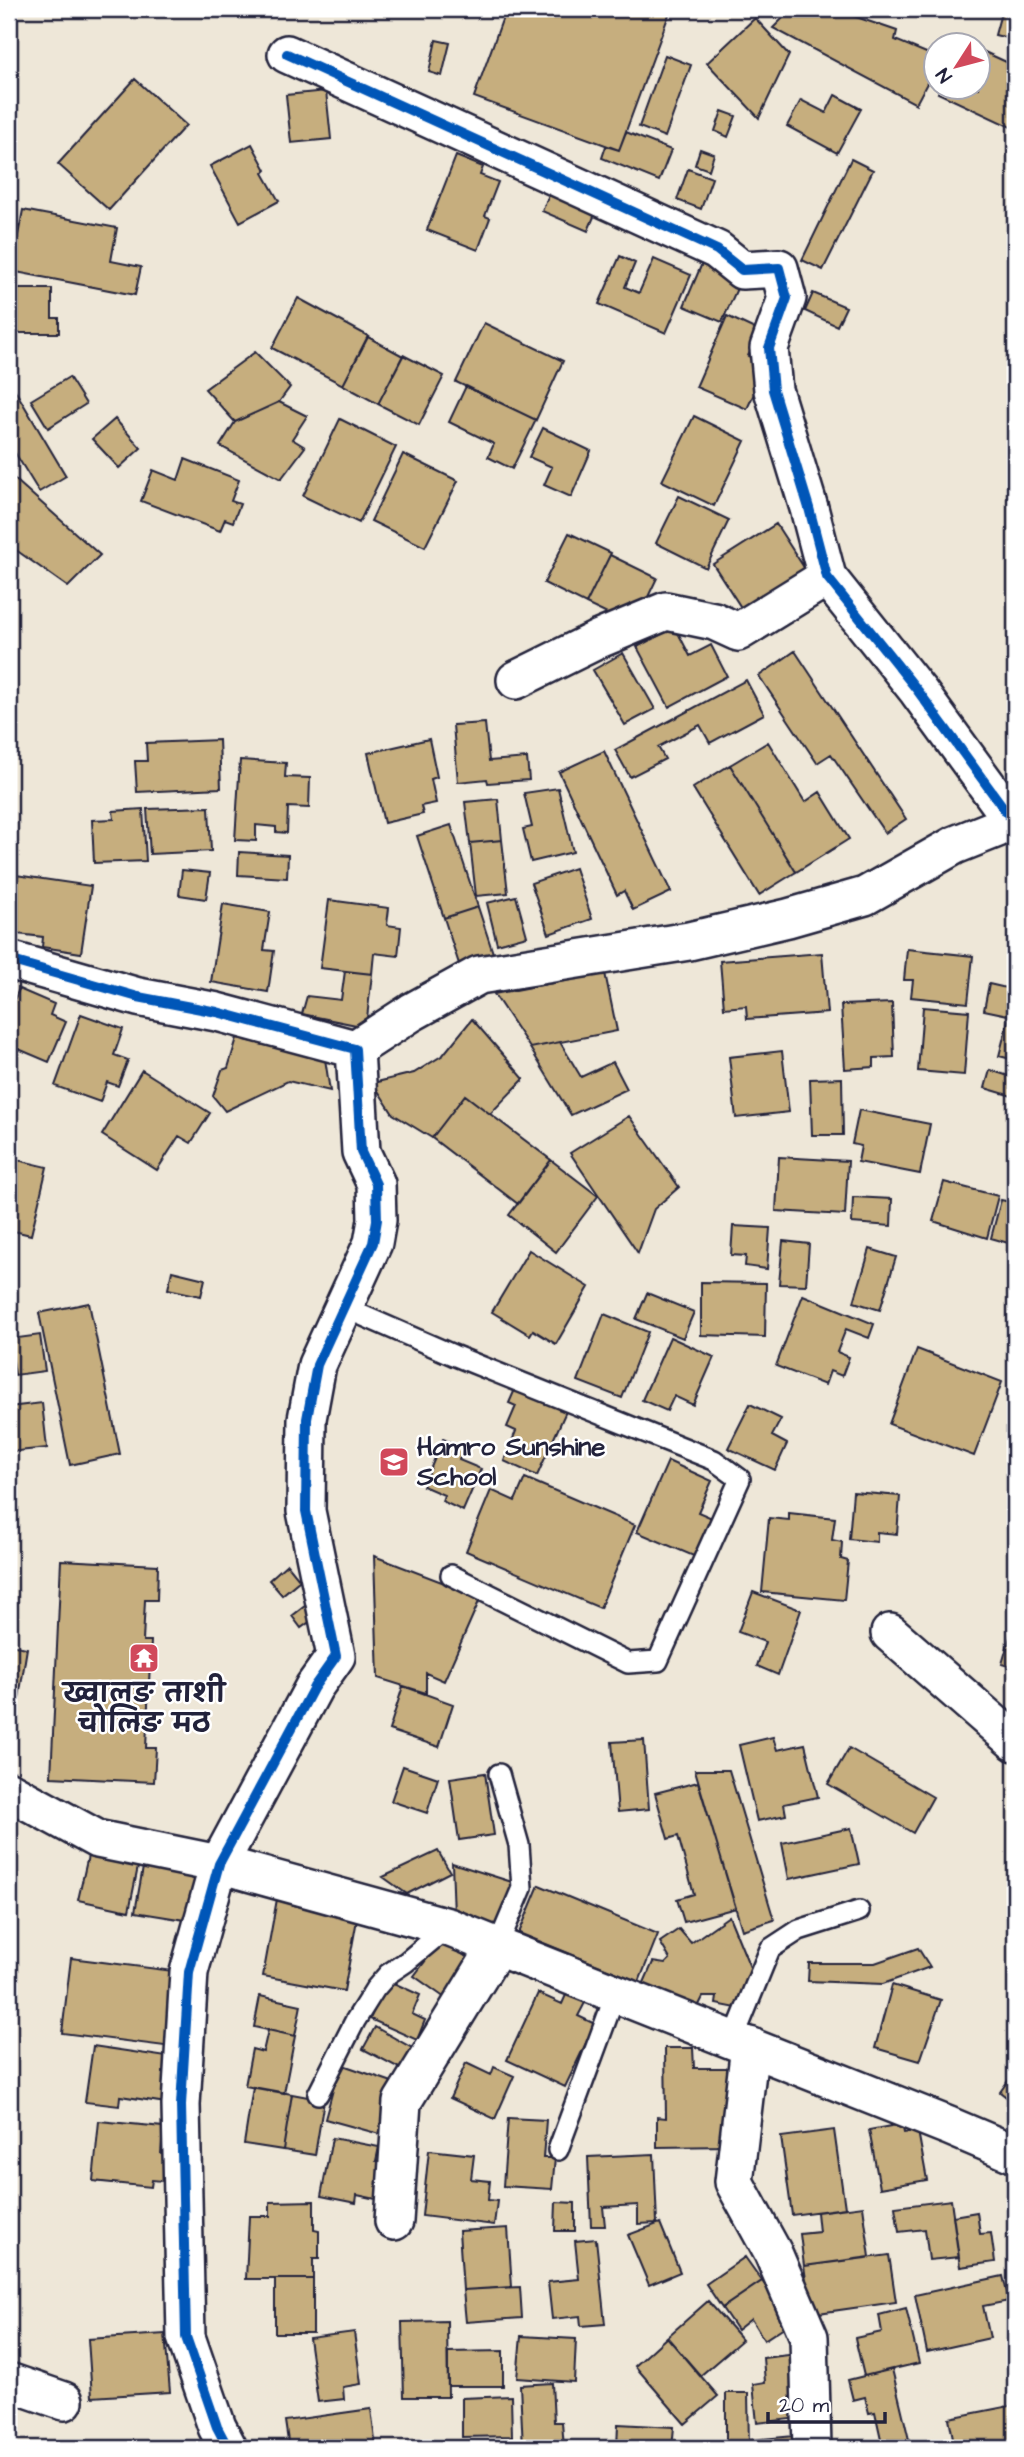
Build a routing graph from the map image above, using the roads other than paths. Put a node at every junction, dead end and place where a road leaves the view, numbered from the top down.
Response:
1 (287, 54) dead end
2 (827, 577) junction
3 (516, 680) dead end
4 (1014, 821) edge
5 (9, 960) edge
6 (355, 1049) junction
7 (343, 1307) junction
8 (452, 1575) dead end
9 (890, 1633) dead end
10 (1015, 1742) edge
11 (499, 1774) dead end
12 (9, 1791) edge
13 (219, 1864) junction
14 (859, 1911) dead end
15 (448, 1927) junction
16 (498, 1945) junction
17 (617, 1993) junction
18 (741, 2043) junction
19 (318, 2094) dead end
20 (558, 2150) dead end
21 (1015, 2154) edge
22 (394, 2221) dead end
23 (9, 2382) edge
24 (64, 2401) dead end
25 (228, 2448) edge
26 (812, 2448) edge

1 - 2 street
2 - 3 street
2 - 4 street
4 - 6 street
5 - 6 street
6 - 7 street
7 - 8 lane
7 - 13 street
9 - 10 street
11 - 16 lane
12 - 13 street
13 - 15 street
13 - 25 street
14 - 18 lane
15 - 16 street
15 - 19 lane
16 - 17 street
16 - 22 street
17 - 18 street
17 - 20 lane
18 - 21 street
18 - 26 street
23 - 24 street

